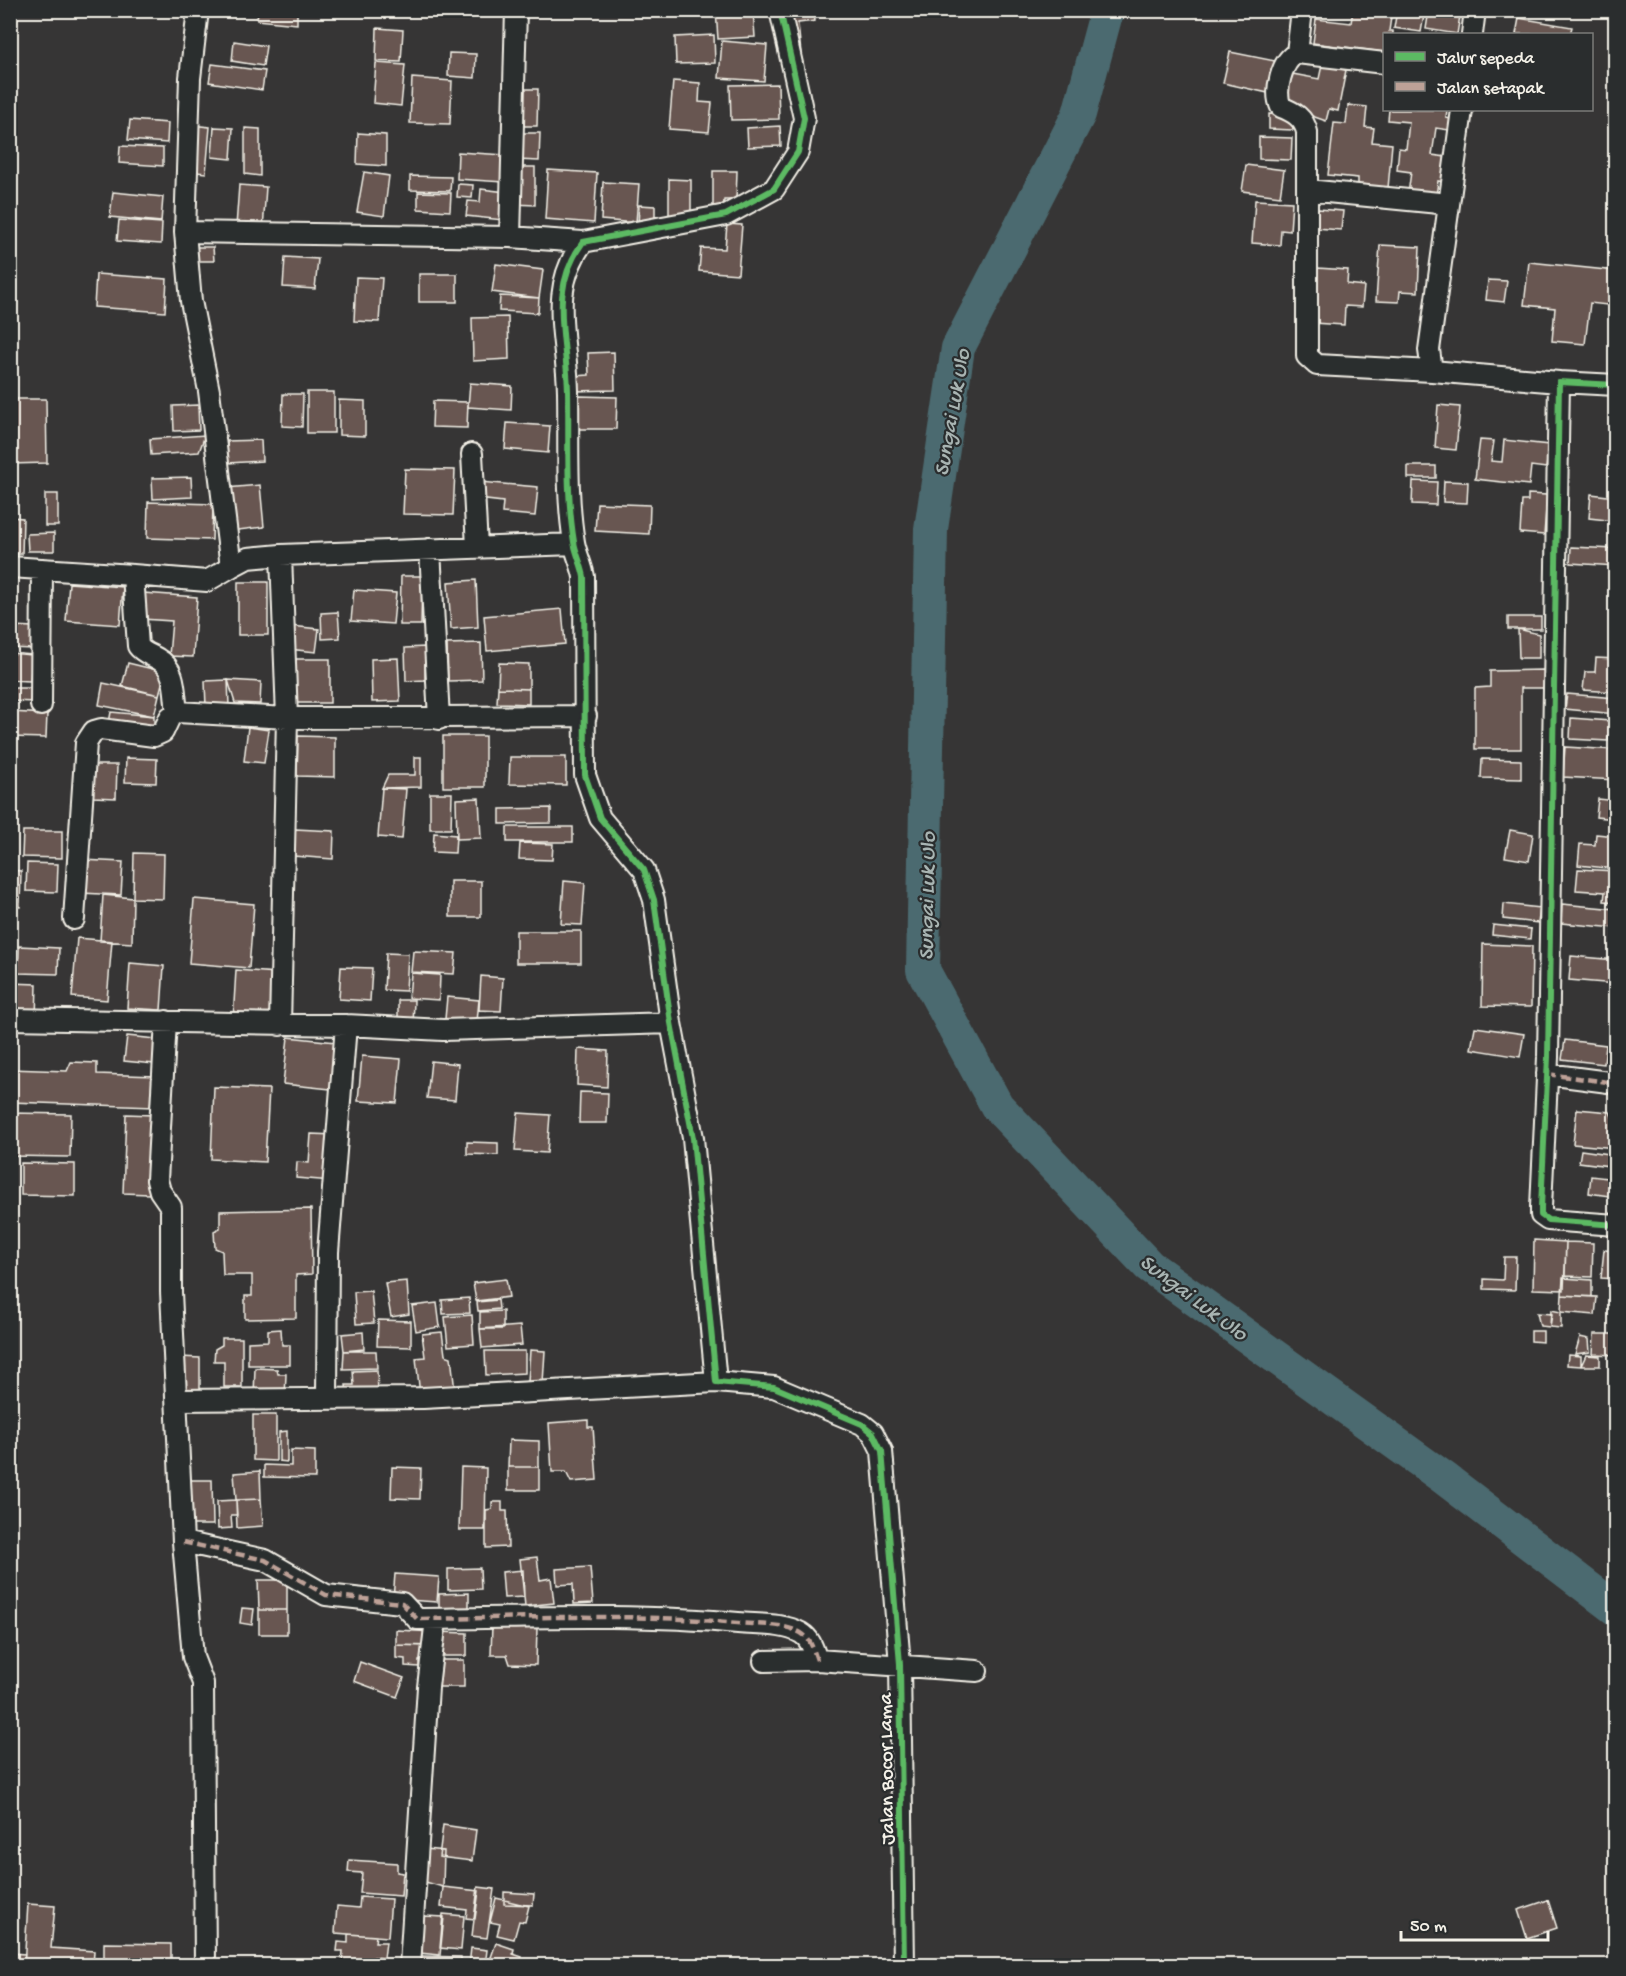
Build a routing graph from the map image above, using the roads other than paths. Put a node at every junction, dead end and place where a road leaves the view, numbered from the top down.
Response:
1 (198, 10) edge
2 (516, 10) edge
3 (780, 10) edge
4 (1302, 10) edge
5 (1475, 10) edge
6 (1472, 33) edge
7 (1297, 53) junction
8 (1383, 63) edge
9 (1462, 111) edge
10 (1307, 190) junction
11 (1449, 204) junction
12 (185, 232) junction
13 (510, 237) junction
14 (583, 242) junction
15 (1432, 371) junction
16 (1559, 382) junction
17 (1616, 385) edge
18 (472, 454) dead end
19 (574, 544) junction
20 (477, 547) junction
21 (430, 549) junction
22 (281, 555) junction
23 (10, 567) edge
24 (231, 567) junction
25 (42, 569) junction
26 (133, 575) junction
27 (41, 705) dead end
28 (190, 713) junction
29 (586, 716) junction
30 (287, 718) junction
31 (439, 719) junction
32 (74, 920) dead end
33 (10, 1019) edge
34 (166, 1021) junction
35 (672, 1023) junction
36 (280, 1025) junction
37 (346, 1025) junction
38 (1547, 1074) junction
39 (1616, 1083) edge
40 (1616, 1225) edge
41 (717, 1382) junction
42 (327, 1398) junction
43 (178, 1400) junction
44 (183, 1542) junction
45 (436, 1619) junction
46 (817, 1660) junction
47 (764, 1661) dead end
48 (900, 1664) junction
49 (977, 1671) dead end
50 (205, 1965) edge
51 (410, 1965) edge
52 (904, 1965) edge

1 - 12 street
2 - 13 street
3 - 14 street
4 - 7 street
5 - 6 street
7 - 8 street
7 - 10 street
9 - 11 street
10 - 11 street
10 - 15 street
11 - 15 street
12 - 13 street
12 - 24 street
13 - 14 street
14 - 19 street
15 - 16 street
16 - 17 street
16 - 38 street
18 - 20 street
19 - 20 street
19 - 29 street
20 - 21 street
21 - 22 street
21 - 31 street
22 - 24 street
22 - 30 street
23 - 25 street
24 - 26 street
25 - 26 street
25 - 27 street
26 - 28 street
28 - 30 street
28 - 32 street
29 - 31 street
29 - 35 street
30 - 31 street
30 - 36 street
33 - 34 street
34 - 36 street
34 - 43 street
35 - 37 street
35 - 41 street
36 - 37 street
37 - 42 street
38 - 39 street
38 - 40 street
41 - 42 street, Jalan Bocor Lama
41 - 48 street, Jalan Bocor Lama
42 - 43 street, Jalan Bocor Lama
43 - 44 street
44 - 45 street
44 - 50 street
45 - 46 street
45 - 51 street
46 - 47 street
46 - 48 street
48 - 49 street
48 - 52 street, Jalan Bocor Lama

